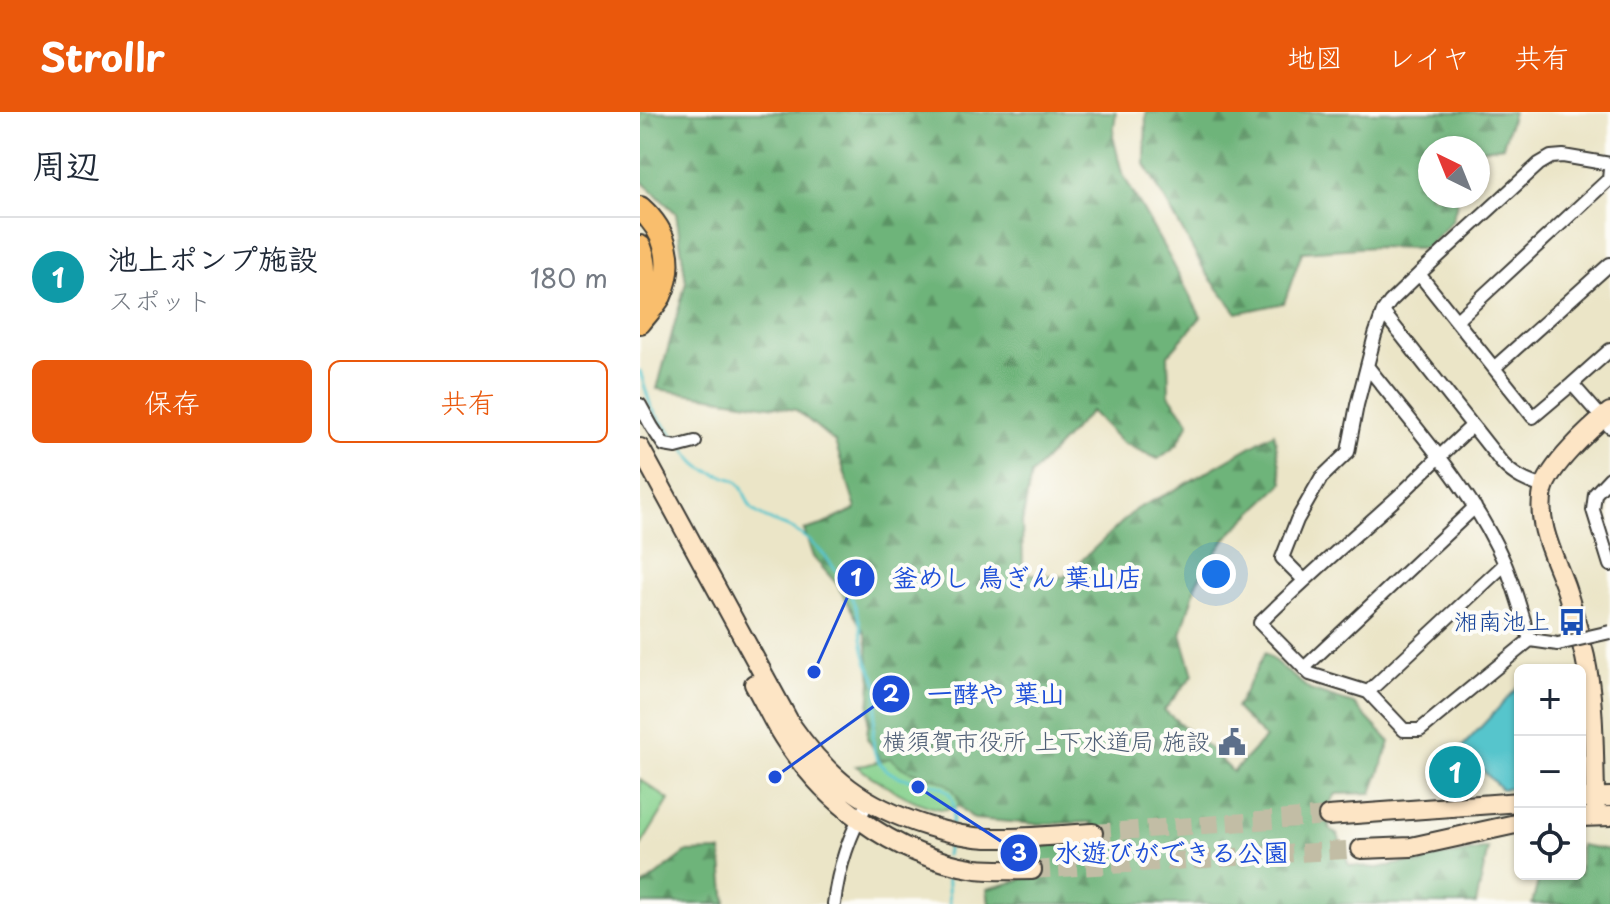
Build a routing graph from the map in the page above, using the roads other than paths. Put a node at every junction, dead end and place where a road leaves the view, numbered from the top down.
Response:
1 (1610, 166) edge
2 (640, 208) edge
3 (640, 224) edge
4 (640, 247) edge
5 (1610, 264) edge
6 (1419, 274) junction
7 (640, 297) edge
8 (1383, 312) junction
9 (1457, 320) junction
10 (640, 322) edge
11 (1610, 350) edge
12 (1367, 366) junction
13 (1494, 368) junction
14 (1572, 384) junction
15 (640, 405) edge
16 (1607, 419) edge
17 (1472, 426) junction
18 (693, 443) dead end
19 (640, 448) edge
20 (1438, 457) junction
21 (640, 473) edge
22 (1610, 478) edge
23 (1544, 487) junction
24 (1475, 507) junction
25 (1609, 562) edge
26 (1505, 564) junction
27 (1304, 580) junction
28 (1610, 632) edge
29 (1530, 640) junction
30 (1304, 668) junction
31 (1368, 692) junction
32 (1595, 797) edge
33 (1514, 802) edge
34 (864, 810) junction
35 (1328, 816) tunnel mouth
36 (1595, 817) edge
37 (1514, 824) edge
38 (1093, 833) tunnel mouth
39 (1361, 849) tunnel mouth
40 (1032, 870) tunnel mouth
41 (834, 904) edge

1 - 6 street
1 - 9 street
2 - 10 highway
3 - 10 highway
4 - 7 highway
5 - 13 street
6 - 8 street
6 - 9 street
8 - 12 street
8 - 17 street
9 - 13 street
11 - 14 street
12 - 20 street
12 - 27 street
13 - 14 street
14 - 16 street
15 - 18 street
16 - 23 street
17 - 20 street
17 - 23 street
19 - 34 street
20 - 24 street
20 - 27 street
21 - 34 street
22 - 25 street
23 - 32 street
24 - 26 street
24 - 30 street
26 - 29 street
26 - 31 street
27 - 30 street
28 - 29 street, bridge
29 - 31 street
30 - 31 street
32 - 36 street
33 - 35 street
34 - 38 street
34 - 40 street
34 - 41 street
37 - 39 street

